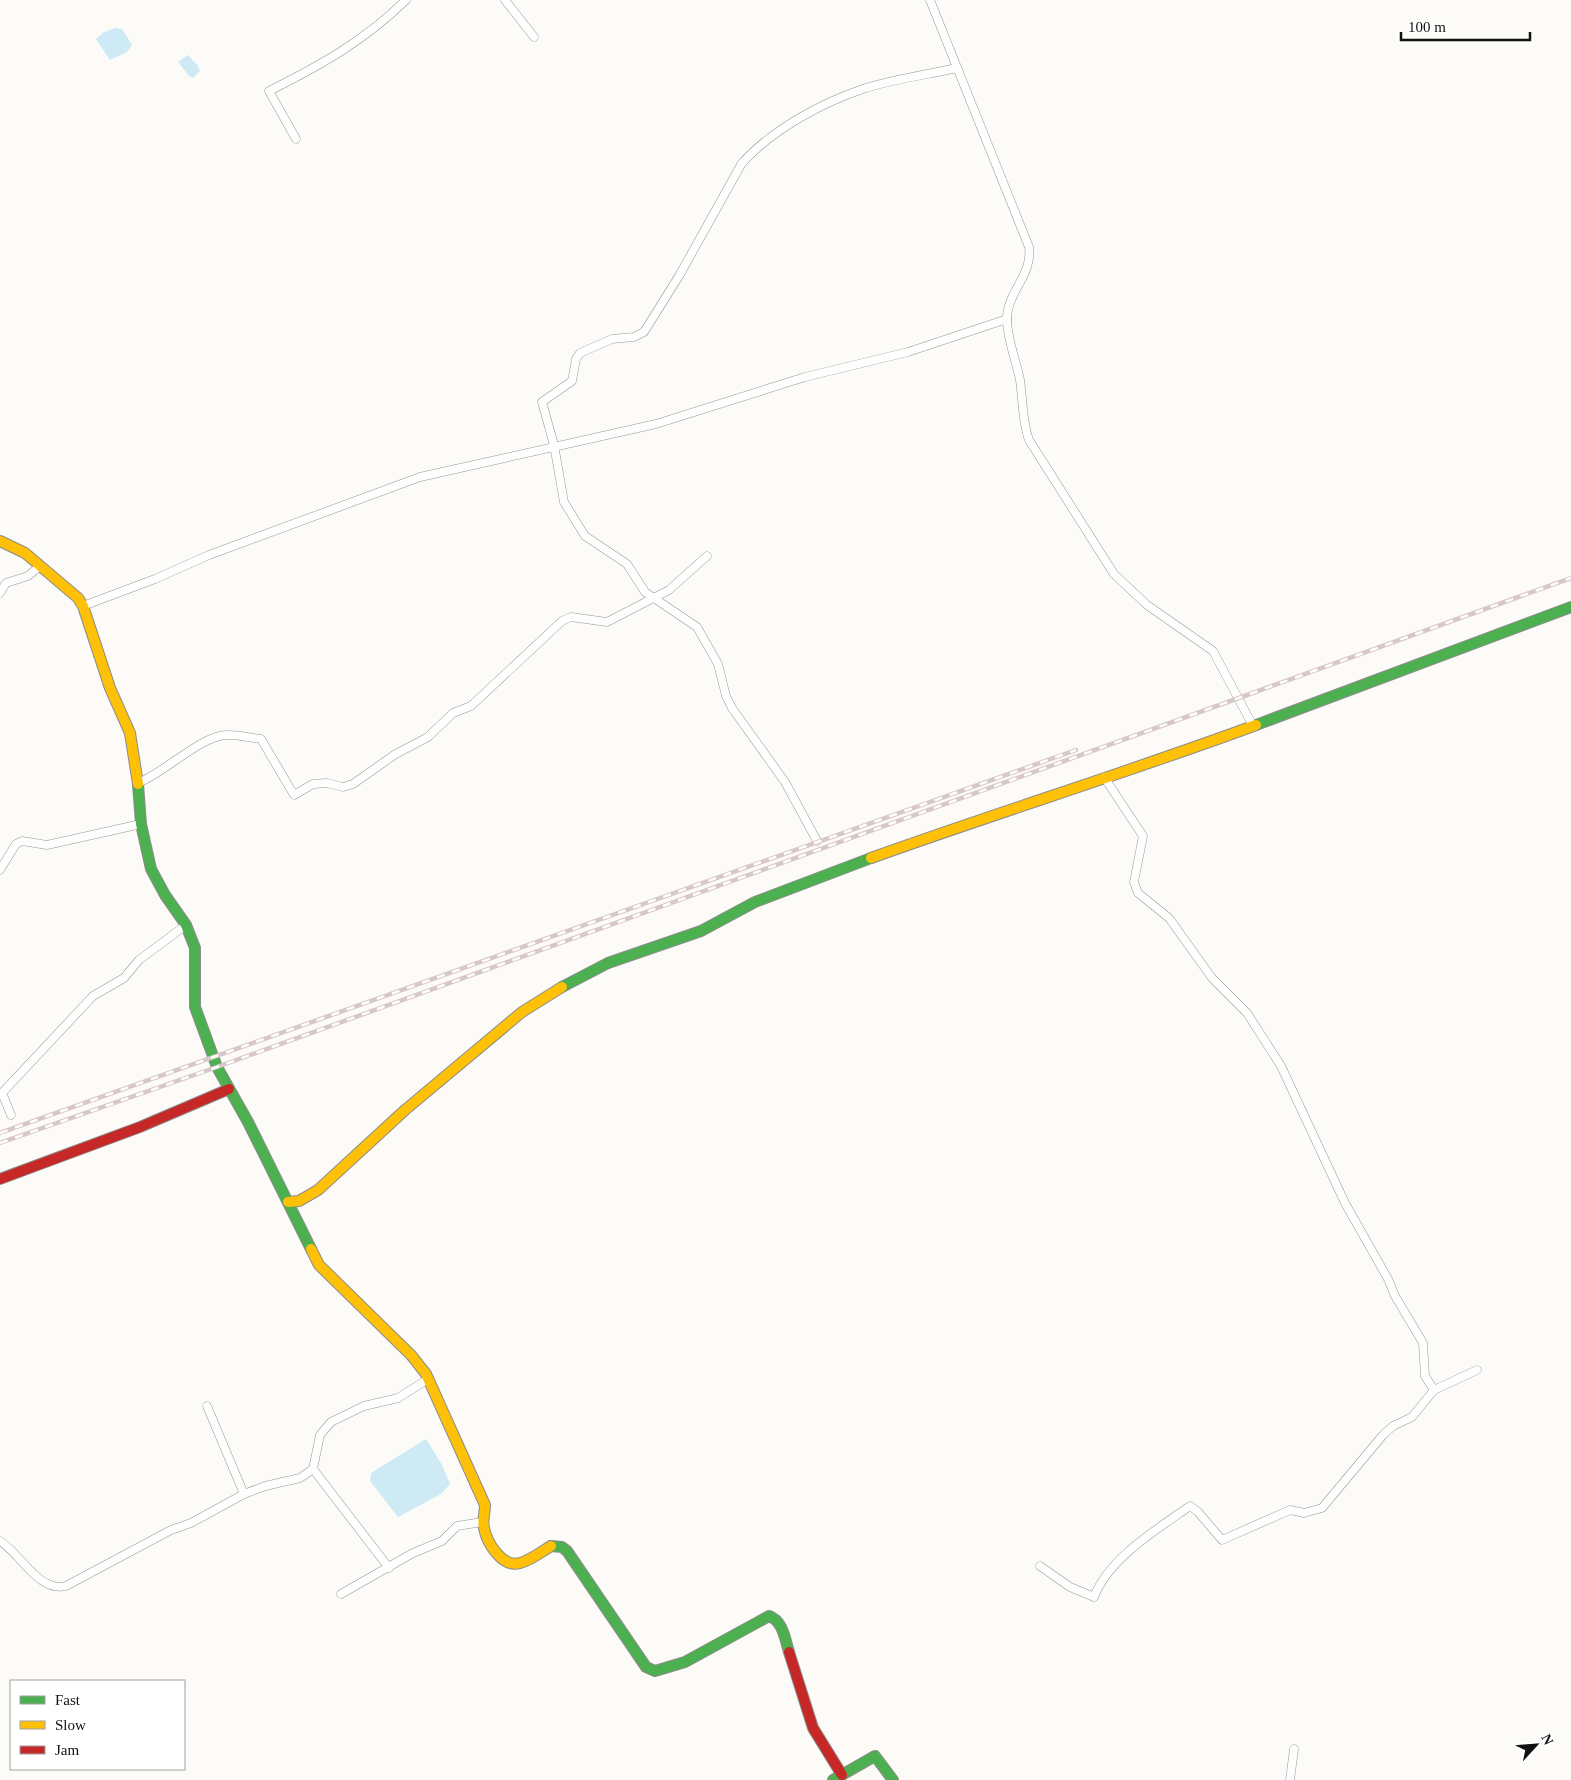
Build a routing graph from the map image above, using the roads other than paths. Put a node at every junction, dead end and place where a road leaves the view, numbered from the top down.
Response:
1 (406, 0) edge
2 (505, 0) edge
3 (930, 0) edge
4 (534, 37) dead end
5 (957, 68) junction
6 (296, 139) dead end
7 (1007, 319) junction
8 (554, 446) junction
9 (0, 541) edge
10 (707, 556) dead end
11 (40, 566) junction
12 (0, 593) edge
13 (656, 598) junction
14 (83, 606) junction
15 (1571, 607) edge
16 (1253, 726) junction
17 (1104, 777) junction
18 (138, 782) junction
19 (140, 824) junction
20 (817, 842) dead end
21 (0, 870) edge
22 (186, 925) junction
23 (229, 1089) junction
24 (11, 1115) dead end
25 (0, 1179) edge
26 (288, 1202) junction
27 (1477, 1370) dead end
28 (428, 1379) junction
29 (1434, 1390) junction
30 (207, 1406) dead end
31 (312, 1469) junction
32 (244, 1494) junction
33 (482, 1522) junction
34 (0, 1541) edge
35 (1040, 1566) dead end
36 (390, 1568) junction
37 (341, 1594) dead end
38 (1294, 1749) dead end
39 (837, 1777) edge
40 (893, 1780) edge
41 (1290, 1780) edge

1 - 6 street
2 - 4 street
3 - 5 street
5 - 7 street
5 - 8 street
7 - 8 street
7 - 16 street
8 - 13 street
8 - 14 street
9 - 11 street
10 - 13 street
11 - 12 street
11 - 14 street
13 - 18 street
13 - 20 street
14 - 18 street
15 - 16 street
16 - 17 street
17 - 26 street
17 - 29 street
18 - 19 street
19 - 21 street
19 - 22 street
22 - 23 street
22 - 24 street
23 - 25 street
23 - 26 street
26 - 28 street
27 - 29 street
28 - 31 street
28 - 33 street
29 - 35 street
30 - 32 street
31 - 32 street
31 - 36 street
32 - 34 street
33 - 36 street
33 - 39 street
36 - 37 street
38 - 41 street
39 - 40 street

